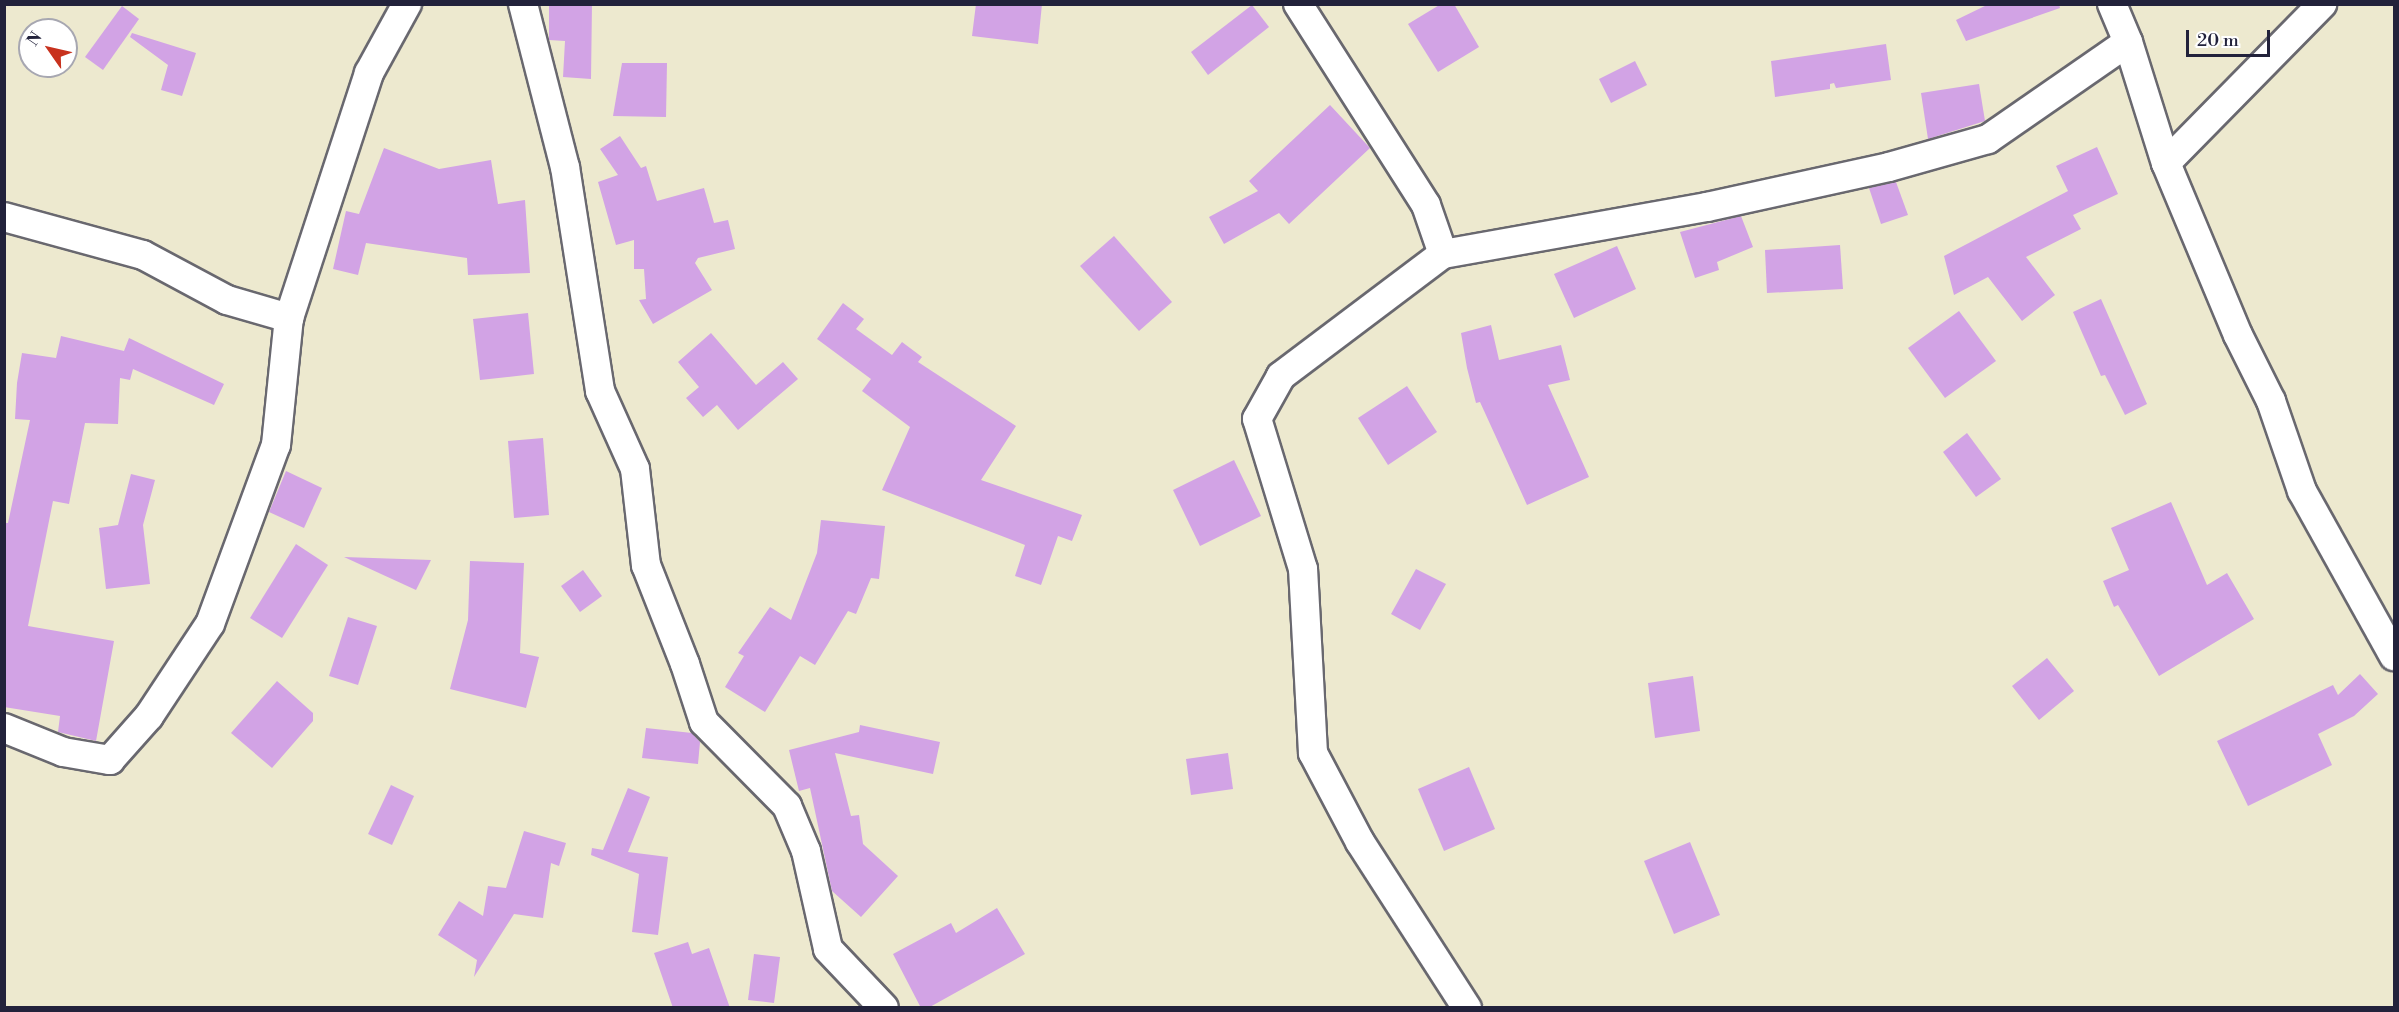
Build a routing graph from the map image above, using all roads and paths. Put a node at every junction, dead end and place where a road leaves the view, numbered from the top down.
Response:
1 (407, 4) edge
2 (523, 4) edge
3 (1298, 4) edge
4 (2112, 4) edge
5 (2322, 4) edge
6 (2128, 42) junction
7 (2166, 162) junction
8 (4, 217) edge
9 (1443, 254) junction
10 (289, 318) junction
11 (2394, 656) edge
12 (4, 728) edge
13 (884, 1008) edge
14 (1467, 1008) edge

1 - 10 street
2 - 13 street
3 - 9 street
4 - 6 street
5 - 7 street
6 - 7 street
6 - 9 street
7 - 11 street
8 - 10 street
9 - 14 street
10 - 12 street

